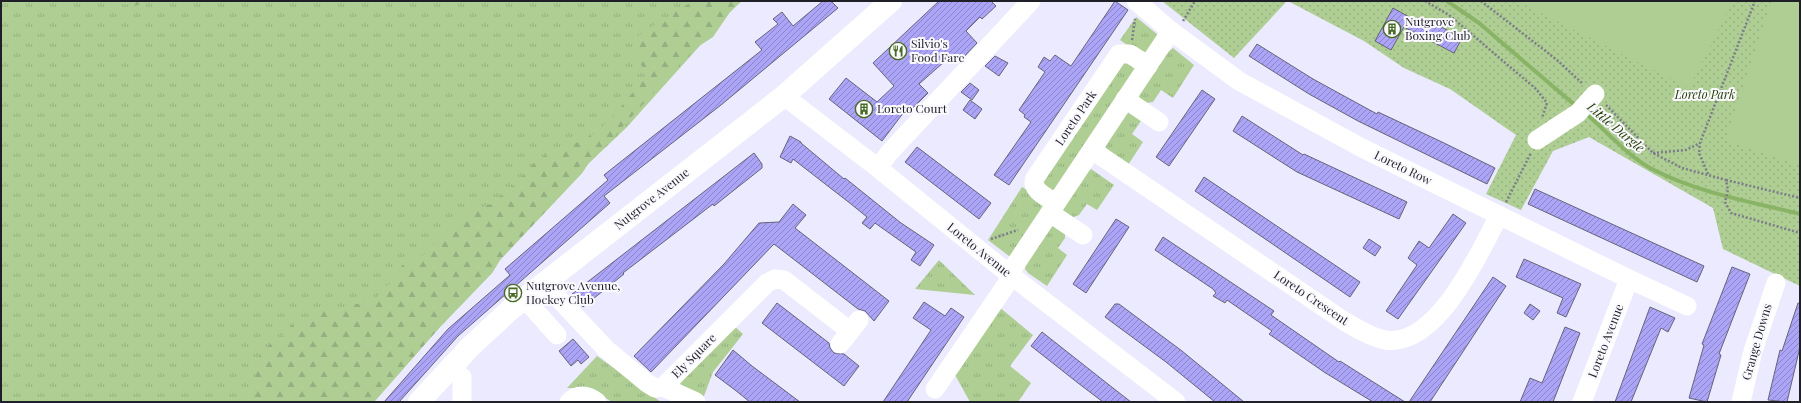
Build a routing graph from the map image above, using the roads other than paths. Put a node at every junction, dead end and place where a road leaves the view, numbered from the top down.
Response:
1 (891, 1) edge
2 (1031, 1) edge
3 (1136, 1) edge
4 (1171, 31) junction
5 (1148, 66) junction
6 (1594, 94) dead end
7 (784, 96) junction
8 (1125, 99) junction
9 (1159, 122) dead end
10 (1537, 140) road end
11 (1092, 150) junction
12 (878, 168) junction
13 (1050, 213) junction
14 (1499, 215) junction
15 (1083, 235) dead end
16 (1009, 274) junction
17 (1629, 279) junction
18 (544, 283) junction
19 (1776, 283) dead end
20 (524, 298) junction
21 (1687, 306) dead end
22 (850, 332) dead end
23 (557, 335) dead end
24 (450, 368) junction
25 (663, 387) junction
26 (935, 388) dead end
27 (571, 400) edge
28 (419, 402) edge
29 (462, 402) edge
30 (597, 402) edge
31 (696, 402) edge
32 (1176, 402) edge
33 (1582, 402) edge
34 (1741, 402) edge

1 - 7 main road, Nutgrove Avenue
2 - 12 street
3 - 4 street, Loreto Row
4 - 5 street
4 - 14 street, Loreto Row
5 - 8 street
5 - 13 street, Loreto Park
6 - 10 street
7 - 12 street, Loreto Avenue
7 - 18 main road, Nutgrove Avenue
8 - 9 street
8 - 11 street
11 - 13 street
11 - 14 street, Loreto Crescent
12 - 16 street, Loreto Avenue
13 - 15 street
13 - 16 street
14 - 17 street, Loreto Row
16 - 26 street
16 - 32 street, Loreto Avenue
17 - 21 street, Loreto Row
17 - 33 street, Loreto Avenue
18 - 20 main road, Nutgrove Avenue
18 - 25 street, Ely Square
19 - 34 street, Grange Downs
20 - 23 street
20 - 24 main road, Nutgrove Avenue
22 - 25 street, Ely Square
24 - 28 main road, Nutgrove Avenue
24 - 29 street
25 - 31 street
27 - 30 street

